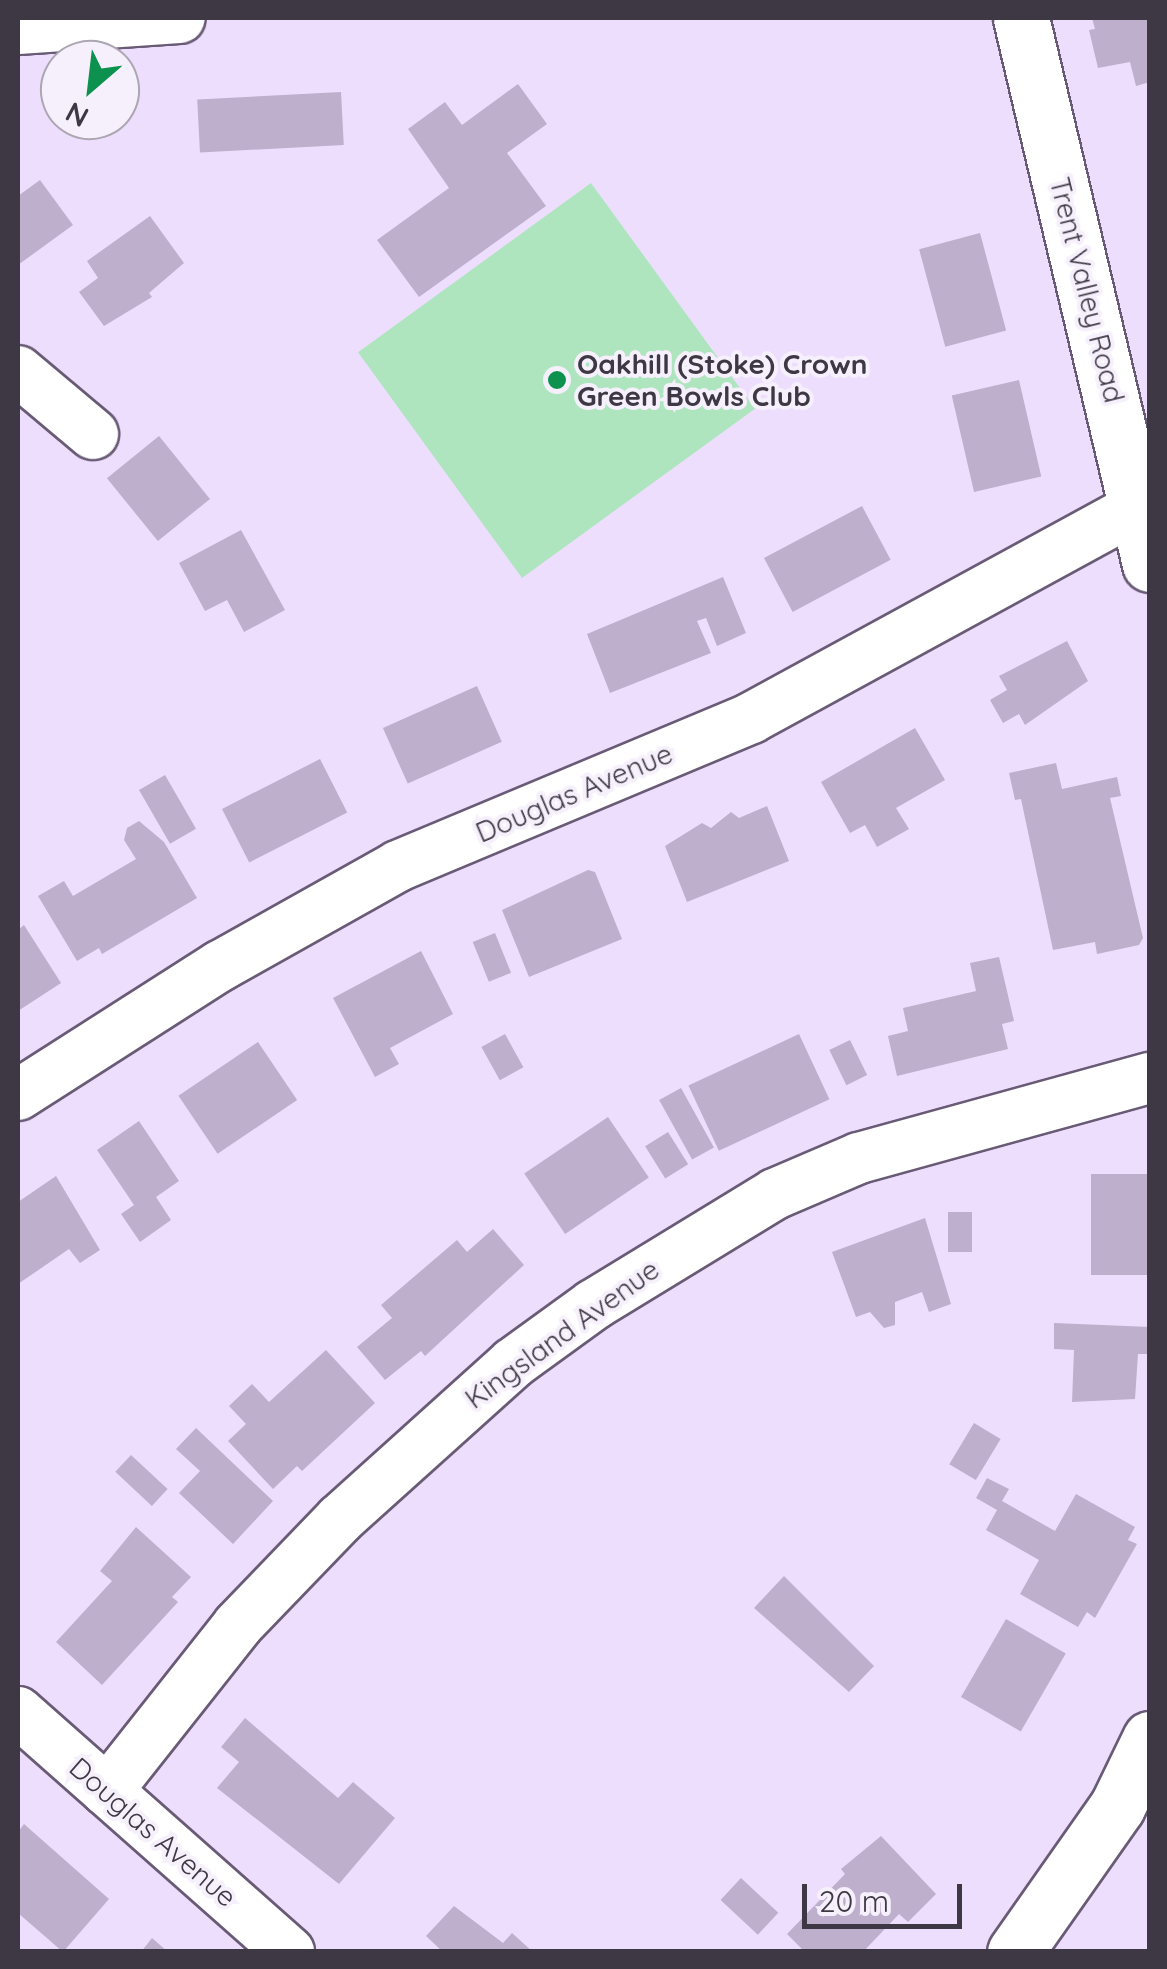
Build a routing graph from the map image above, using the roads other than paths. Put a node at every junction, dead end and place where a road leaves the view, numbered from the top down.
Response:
1 (180, 18) edge
2 (1020, 18) edge
3 (18, 29) edge
4 (18, 371) edge
5 (93, 434) dead end
6 (1140, 506) junction
7 (1150, 564) edge
8 (1150, 1078) edge
9 (18, 1096) edge
10 (18, 1712) edge
11 (1150, 1739) edge
12 (107, 1791) junction
13 (289, 1952) edge
14 (1015, 1952) edge

1 - 3 street
2 - 6 street, Trent Valley Road
4 - 5 street
6 - 7 street, Trent Valley Road
6 - 9 street, Douglas Avenue
8 - 12 street, Kingsland Avenue
10 - 12 street, Douglas Avenue
11 - 14 street
12 - 13 street, Douglas Avenue

